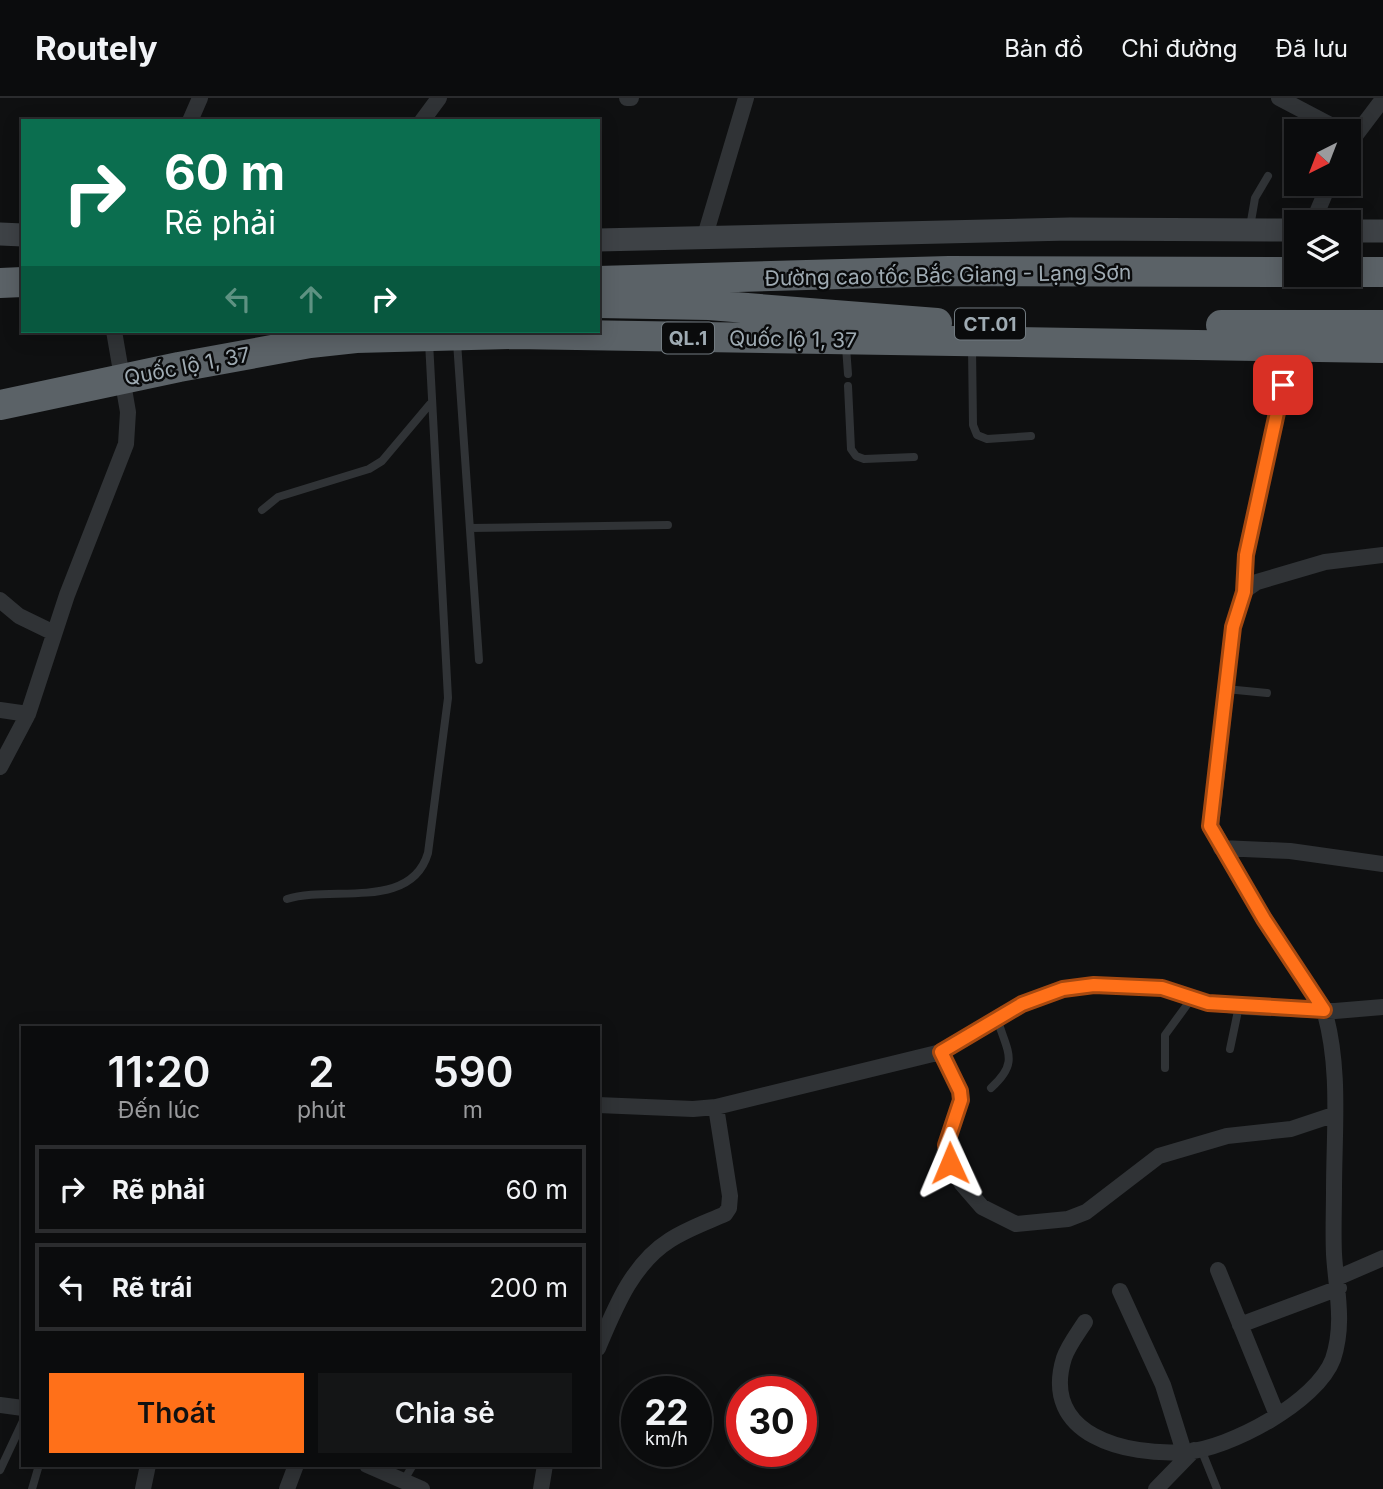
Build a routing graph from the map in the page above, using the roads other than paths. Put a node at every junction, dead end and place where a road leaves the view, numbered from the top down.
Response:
1 (200, 98) edge
2 (439, 98) edge
3 (746, 98) edge
4 (1279, 98) edge
5 (1383, 99) edge
6 (191, 119) edge
7 (423, 119) edge
8 (1316, 119) edge
9 (1362, 122) edge
10 (1268, 176) dead end
11 (1249, 230) junction
12 (1284, 230) edge
13 (1361, 231) edge
14 (1383, 231) edge
15 (0, 234) edge
16 (21, 234) edge
17 (704, 239) junction
18 (600, 240) edge
19 (1284, 272) edge
20 (1361, 272) edge
21 (1383, 272) edge
22 (600, 281) edge
23 (21, 282) edge
24 (0, 283) edge
25 (21, 303) edge
26 (600, 303) edge
27 (0, 304) edge
28 (1383, 325) edge
29 (114, 333) edge
30 (442, 335) junction
31 (846, 340) junction
32 (972, 342) junction
33 (1383, 348) edge
34 (1287, 368) dead end
35 (848, 374) dead end
36 (121, 378) junction
37 (848, 386) dead end
38 (430, 404) junction
39 (0, 405) edge
40 (1031, 436) dead end
41 (914, 457) dead end
42 (262, 510) dead end
43 (668, 525) dead end
44 (470, 527) junction
45 (1383, 555) edge
46 (1244, 592) junction
47 (0, 600) edge
48 (54, 633) junction
49 (479, 660) dead end
50 (1226, 689) junction
51 (1267, 693) dead end
52 (0, 710) edge
53 (28, 714) junction
54 (0, 767) edge
55 (1221, 848) junction
56 (1383, 864) edge
57 (287, 899) dead end
58 (1192, 998) junction
59 (1239, 1006) junction
60 (1383, 1007) edge
61 (1324, 1010) junction
62 (997, 1018) junction
63 (1230, 1049) dead end
64 (941, 1052) junction
65 (1165, 1068) dead end
66 (991, 1088) dead end
67 (600, 1105) edge
68 (716, 1107) junction
69 (1334, 1115) junction
70 (1383, 1258) edge
71 (1218, 1270) dead end
72 (1338, 1283) junction
73 (1120, 1291) dead end
74 (1085, 1322) dead end
75 (1240, 1325) junction
76 (600, 1344) edge
77 (0, 1405) edge
78 (21, 1408) edge
79 (1276, 1415) junction
80 (21, 1425) edge
81 (1193, 1450) junction
82 (38, 1467) edge
83 (148, 1467) edge
84 (295, 1467) edge
85 (373, 1467) edge
86 (412, 1467) edge
87 (545, 1467) edge
88 (0, 1469) edge
89 (404, 1480) junction
90 (290, 1488) edge
91 (32, 1489) edge
92 (143, 1489) edge
93 (422, 1489) edge
94 (541, 1489) edge
95 (1156, 1489) edge
96 (1217, 1489) edge

1 - 6 street
2 - 7 street
3 - 17 street
4 - 8 street
5 - 9 street
10 - 11 lane
11 - 12 street
11 - 17 street
13 - 14 street
15 - 16 street
17 - 18 street
19 - 22 highway, Đường cao tốc Bắc Giang - Lạng Sơn
20 - 21 highway
23 - 24 highway
25 - 27 highway
26 - 28 highway, Đường cao tốc Bắc Giang - Lạng Sơn / CT.01
29 - 36 street
30 - 31 highway, Quốc lộ 1, 37 / QL.1
30 - 36 highway, Quốc lộ 1, 37 / QL.1
30 - 38 lane
30 - 44 lane
31 - 32 highway, Quốc lộ 1, 37 / QL.1
31 - 35 lane
32 - 33 highway, Quốc lộ 1, 37 / QL.1
32 - 40 lane
34 - 46 lane
36 - 39 highway, Quốc lộ 1, 37 / QL.1
36 - 48 street
37 - 41 lane
38 - 42 lane
38 - 57 lane
43 - 44 lane
44 - 49 lane
45 - 46 street
46 - 50 street
47 - 48 street
48 - 53 street
50 - 51 lane
50 - 55 street
52 - 53 street
53 - 54 street
55 - 56 street
55 - 61 street
58 - 59 street
58 - 62 street
58 - 65 lane
59 - 61 street
59 - 63 lane
60 - 61 street
61 - 69 street
62 - 64 street
62 - 66 lane
64 - 68 street
64 - 69 street
67 - 68 street
68 - 76 street
69 - 72 street
70 - 72 street
71 - 75 street
72 - 75 street
72 - 79 street
73 - 81 street
74 - 81 street
75 - 79 street
77 - 78 street
79 - 81 street
80 - 88 lane
81 - 95 street
81 - 96 lane
82 - 91 lane
83 - 92 street
84 - 90 street
85 - 89 street
86 - 89 lane
87 - 94 street
89 - 93 street

